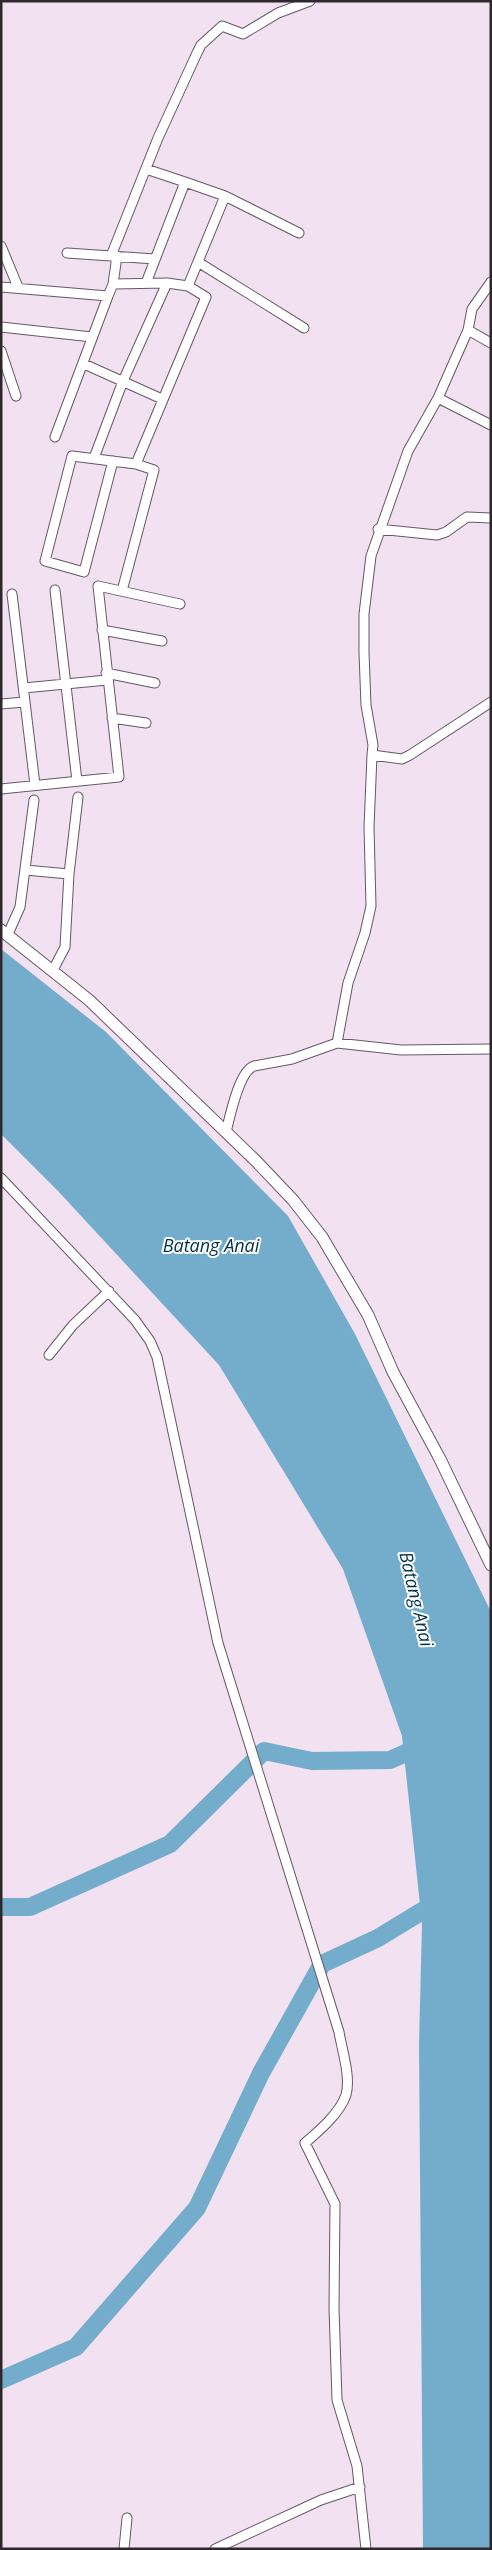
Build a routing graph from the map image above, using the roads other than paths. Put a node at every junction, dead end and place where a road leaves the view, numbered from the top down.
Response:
1 (310, 1) edge
2 (146, 169) junction
3 (185, 182) junction
4 (225, 196) junction
5 (299, 233) dead end
6 (1, 246) edge
7 (66, 253) dead end
8 (114, 256) junction
9 (155, 259) junction
10 (198, 262) junction
11 (146, 282) junction
12 (491, 282) edge
13 (167, 283) junction
14 (113, 284) junction
15 (188, 286) junction
16 (1, 287) edge
17 (18, 287) junction
18 (108, 296) junction
19 (1, 327) edge
20 (304, 328) dead end
21 (468, 330) junction
22 (92, 337) junction
23 (491, 343) edge
24 (2, 352) edge
25 (84, 364) junction
26 (123, 381) junction
27 (16, 396) dead end
28 (438, 398) junction
29 (162, 399) junction
30 (491, 424) edge
31 (55, 437) dead end
32 (94, 458) junction
33 (113, 461) junction
34 (136, 464) junction
35 (491, 518) edge
36 (378, 529) junction
37 (55, 590) dead end
38 (122, 591) junction
39 (12, 594) dead end
40 (180, 604) dead end
41 (102, 630) junction
42 (162, 641) dead end
43 (107, 676) junction
44 (155, 683) dead end
45 (66, 684) junction
46 (24, 688) junction
47 (25, 702) junction
48 (491, 702) edge
49 (1, 704) edge
50 (112, 718) junction
51 (146, 723) dead end
52 (372, 756) junction
53 (78, 781) junction
54 (35, 785) junction
55 (1, 789) edge
56 (78, 797) dead end
57 (34, 800) dead end
58 (25, 870) junction
59 (69, 874) junction
60 (4, 932) edge
61 (52, 970) junction
62 (337, 1043) junction
63 (491, 1049) edge
64 (226, 1132) junction
65 (1, 1178) edge
66 (109, 1291) junction
67 (49, 1355) dead end
68 (491, 1565) edge
69 (360, 2487) junction
70 (127, 2518) dead end
71 (124, 2549) edge
72 (215, 2549) edge
73 (366, 2549) edge

1 - 2 street
2 - 3 street
2 - 8 street
3 - 4 street
3 - 9 street
4 - 5 street
4 - 10 street
6 - 17 street
7 - 8 street
8 - 9 street
8 - 14 street
9 - 11 street
10 - 15 street
10 - 20 street
11 - 13 street
11 - 14 street
12 - 21 street
13 - 15 street
13 - 26 street
14 - 18 street
15 - 29 street
16 - 17 street
17 - 18 street
18 - 22 street
19 - 22 street
21 - 23 street
21 - 28 street
22 - 25 street
24 - 27 street
25 - 26 street
25 - 31 street
26 - 29 street
26 - 32 street
28 - 30 street
28 - 36 street
29 - 34 street
32 - 33 street
32 - 33 street
33 - 34 street
34 - 38 street
35 - 36 street
36 - 52 street
37 - 45 street
38 - 40 street
38 - 41 street
39 - 46 street
41 - 42 street
41 - 43 street
43 - 44 street
43 - 45 street
43 - 50 street
45 - 46 street
45 - 53 street
46 - 47 street
47 - 49 street
47 - 54 street
48 - 52 street
50 - 51 street
50 - 53 street
52 - 62 street
53 - 54 street
54 - 55 street
56 - 59 street
57 - 58 street
58 - 59 street
58 - 60 street
59 - 61 street
60 - 61 street
61 - 64 street
62 - 63 street
62 - 64 street
64 - 68 street
65 - 66 street
66 - 67 street
66 - 69 street
69 - 72 street
69 - 73 street
70 - 71 street

